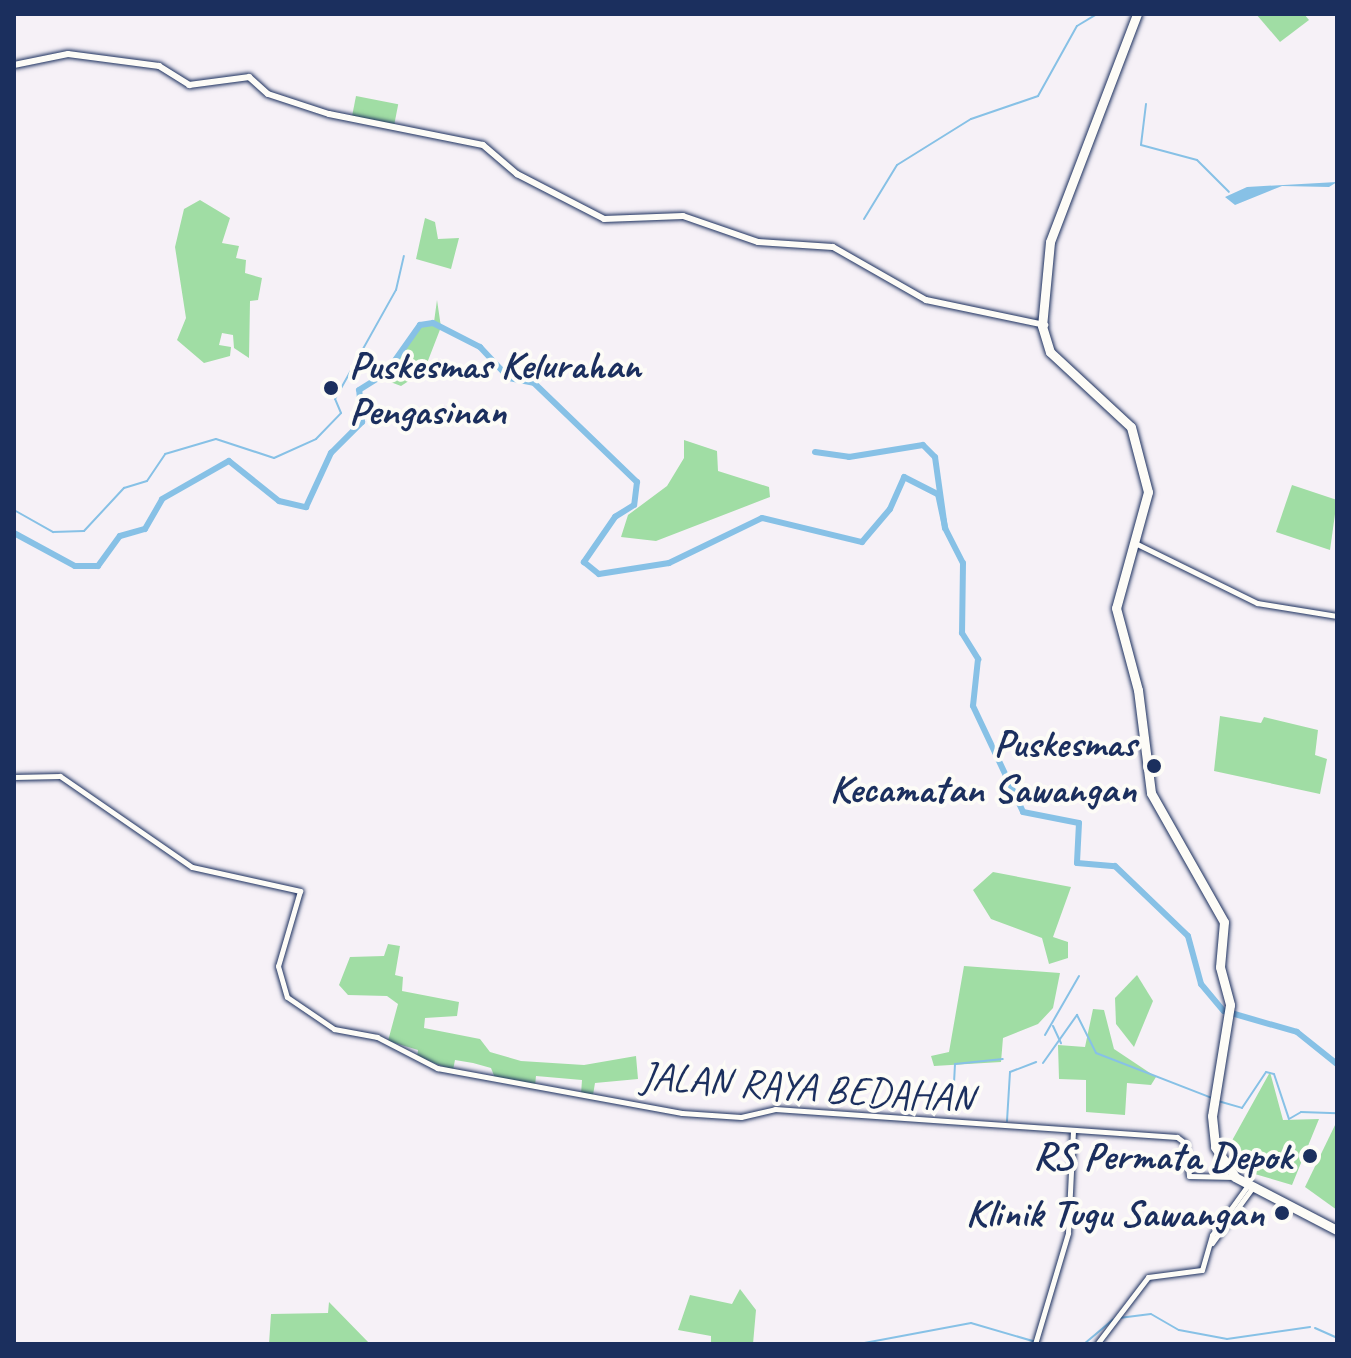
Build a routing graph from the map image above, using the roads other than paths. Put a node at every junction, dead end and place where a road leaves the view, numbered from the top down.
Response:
1 (1137, 14) edge
2 (14, 65) edge
3 (1043, 324) junction
4 (1135, 543) junction
5 (1337, 616) edge
6 (14, 777) edge
7 (1073, 1132) junction
8 (1222, 1163) junction
9 (1217, 1176) junction
10 (1235, 1177) junction
11 (1251, 1186) junction
12 (1337, 1230) edge
13 (1036, 1342) edge
14 (1097, 1344) edge

1 - 3 highway
2 - 3 main road
3 - 4 highway
4 - 5 street
4 - 8 highway
6 - 7 street, JALAN RAYA BEDAHAN
7 - 9 street, JALAN RAYA BEDAHAN
7 - 13 street
8 - 9 street
8 - 10 highway
9 - 10 street, JALAN RAYA BEDAHAN
10 - 11 highway
11 - 12 highway
11 - 14 street

